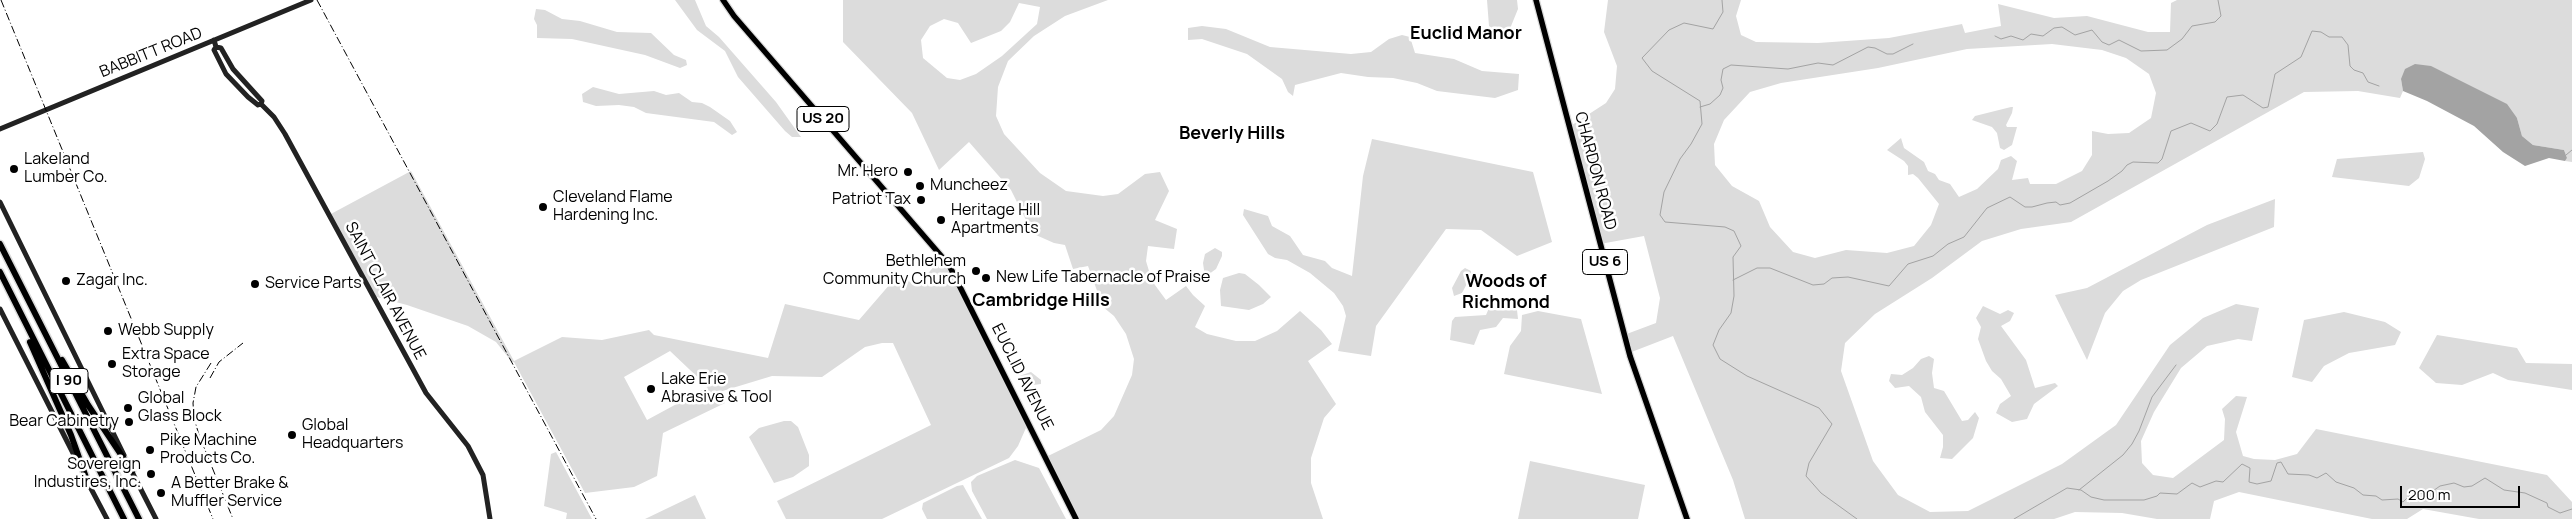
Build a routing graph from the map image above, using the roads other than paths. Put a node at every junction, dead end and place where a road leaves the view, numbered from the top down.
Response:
1 (311, 0) edge
2 (723, 0) edge
3 (1536, 0) edge
4 (214, 40) junction
5 (0, 129) edge
6 (0, 202) edge
7 (0, 244) edge
8 (0, 272) edge
9 (0, 309) edge
10 (18, 310) junction
11 (45, 335) junction
12 (132, 471) junction
13 (88, 483) junction
14 (107, 519) edge
15 (124, 519) edge
16 (139, 519) edge
17 (156, 519) edge
18 (490, 519) edge
19 (1076, 519) edge
20 (1687, 519) edge

1 - 4 street, BABBITT ROAD
2 - 19 main road, EUCLID AVENUE / US 20
3 - 20 main road, CHARDON ROAD / US 6
4 - 5 street, BABBITT ROAD
4 - 18 street, SAINT CLAIR AVENUE
6 - 12 street
7 - 11 highway, I 90
8 - 10 highway, I 90
9 - 13 street
10 - 13 highway
10 - 15 highway, I 90
11 - 12 highway
11 - 16 highway, I 90
12 - 17 street
13 - 14 street

